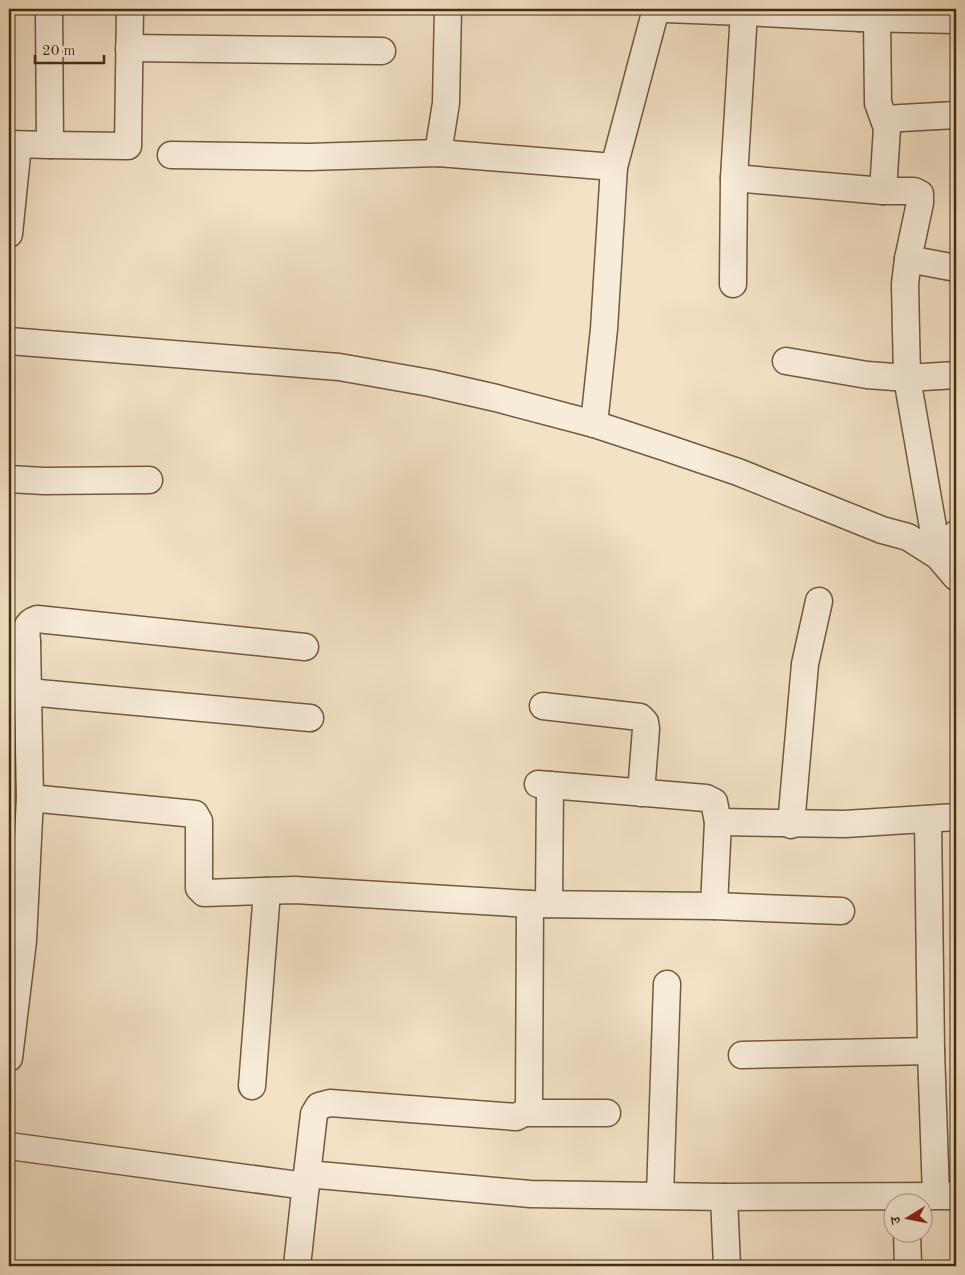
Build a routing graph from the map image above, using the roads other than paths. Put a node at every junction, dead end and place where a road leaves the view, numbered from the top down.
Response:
1 (49, 9) edge
2 (130, 9) edge
3 (448, 9) edge
4 (656, 9) edge
5 (665, 9) edge
6 (744, 12) junction
7 (865, 15) edge
8 (956, 20) edge
9 (129, 48) junction
10 (382, 51) dead end
11 (956, 115) edge
12 (884, 119) junction
13 (13, 144) edge
14 (50, 145) junction
15 (438, 153) junction
16 (171, 155) dead end
17 (614, 167) junction
18 (734, 178) junction
19 (884, 191) junction
20 (9, 234) edge
21 (908, 259) junction
22 (956, 268) edge
23 (733, 284) dead end
24 (9, 341) edge
25 (786, 361) dead end
26 (956, 375) edge
27 (907, 378) junction
28 (594, 424) junction
29 (9, 479) edge
30 (149, 480) dead end
31 (956, 534) edge
32 (938, 556) junction
33 (956, 577) edge
34 (819, 601) dead end
35 (18, 642) edge
36 (305, 647) dead end
37 (28, 692) junction
38 (543, 706) dead end
39 (310, 718) dead end
40 (641, 793) junction
41 (30, 798) junction
42 (956, 817) edge
43 (928, 820) junction
44 (718, 822) junction
45 (791, 825) junction
46 (17, 891) edge
47 (268, 891) junction
48 (539, 904) junction
49 (714, 906) junction
50 (841, 912) dead end
51 (667, 984) dead end
52 (931, 1051) junction
53 (742, 1055) dead end
54 (9, 1058) edge
55 (252, 1086) dead end
56 (524, 1113) junction
57 (607, 1114) dead end
58 (9, 1146) edge
59 (306, 1180) junction
60 (946, 1195) edge
61 (660, 1196) junction
62 (724, 1196) junction
63 (932, 1196) edge
64 (882, 1199) edge
65 (907, 1242) edge
66 (297, 1266) edge
67 (727, 1266) edge
68 (908, 1266) edge

1 - 14 street
2 - 9 street
3 - 15 street
4 - 17 street
5 - 6 street
6 - 7 street
6 - 18 street
7 - 8 street
7 - 12 street
9 - 10 street
9 - 14 street
11 - 12 street
12 - 19 street
13 - 14 street
13 - 20 street
15 - 16 street
15 - 17 street
17 - 28 street
18 - 19 street
18 - 23 street
19 - 21 street
21 - 22 street
21 - 27 street
24 - 28 street
25 - 27 street
26 - 27 street
27 - 32 street
28 - 32 street
29 - 30 street
31 - 32 street
32 - 33 street
34 - 45 street
35 - 36 street
35 - 37 street
37 - 39 street
37 - 41 street
38 - 40 street
40 - 44 street
40 - 48 street
41 - 46 street
41 - 47 street
42 - 43 street
43 - 45 street
43 - 52 street
44 - 45 street
44 - 49 street
46 - 54 street
47 - 48 street
47 - 55 street
48 - 49 street
48 - 56 street
49 - 50 street
51 - 61 street
52 - 53 street
52 - 60 street
56 - 57 street
56 - 59 street
58 - 59 street
59 - 61 street
59 - 66 street
60 - 63 street
61 - 62 street
62 - 64 street
62 - 67 street
65 - 68 street

